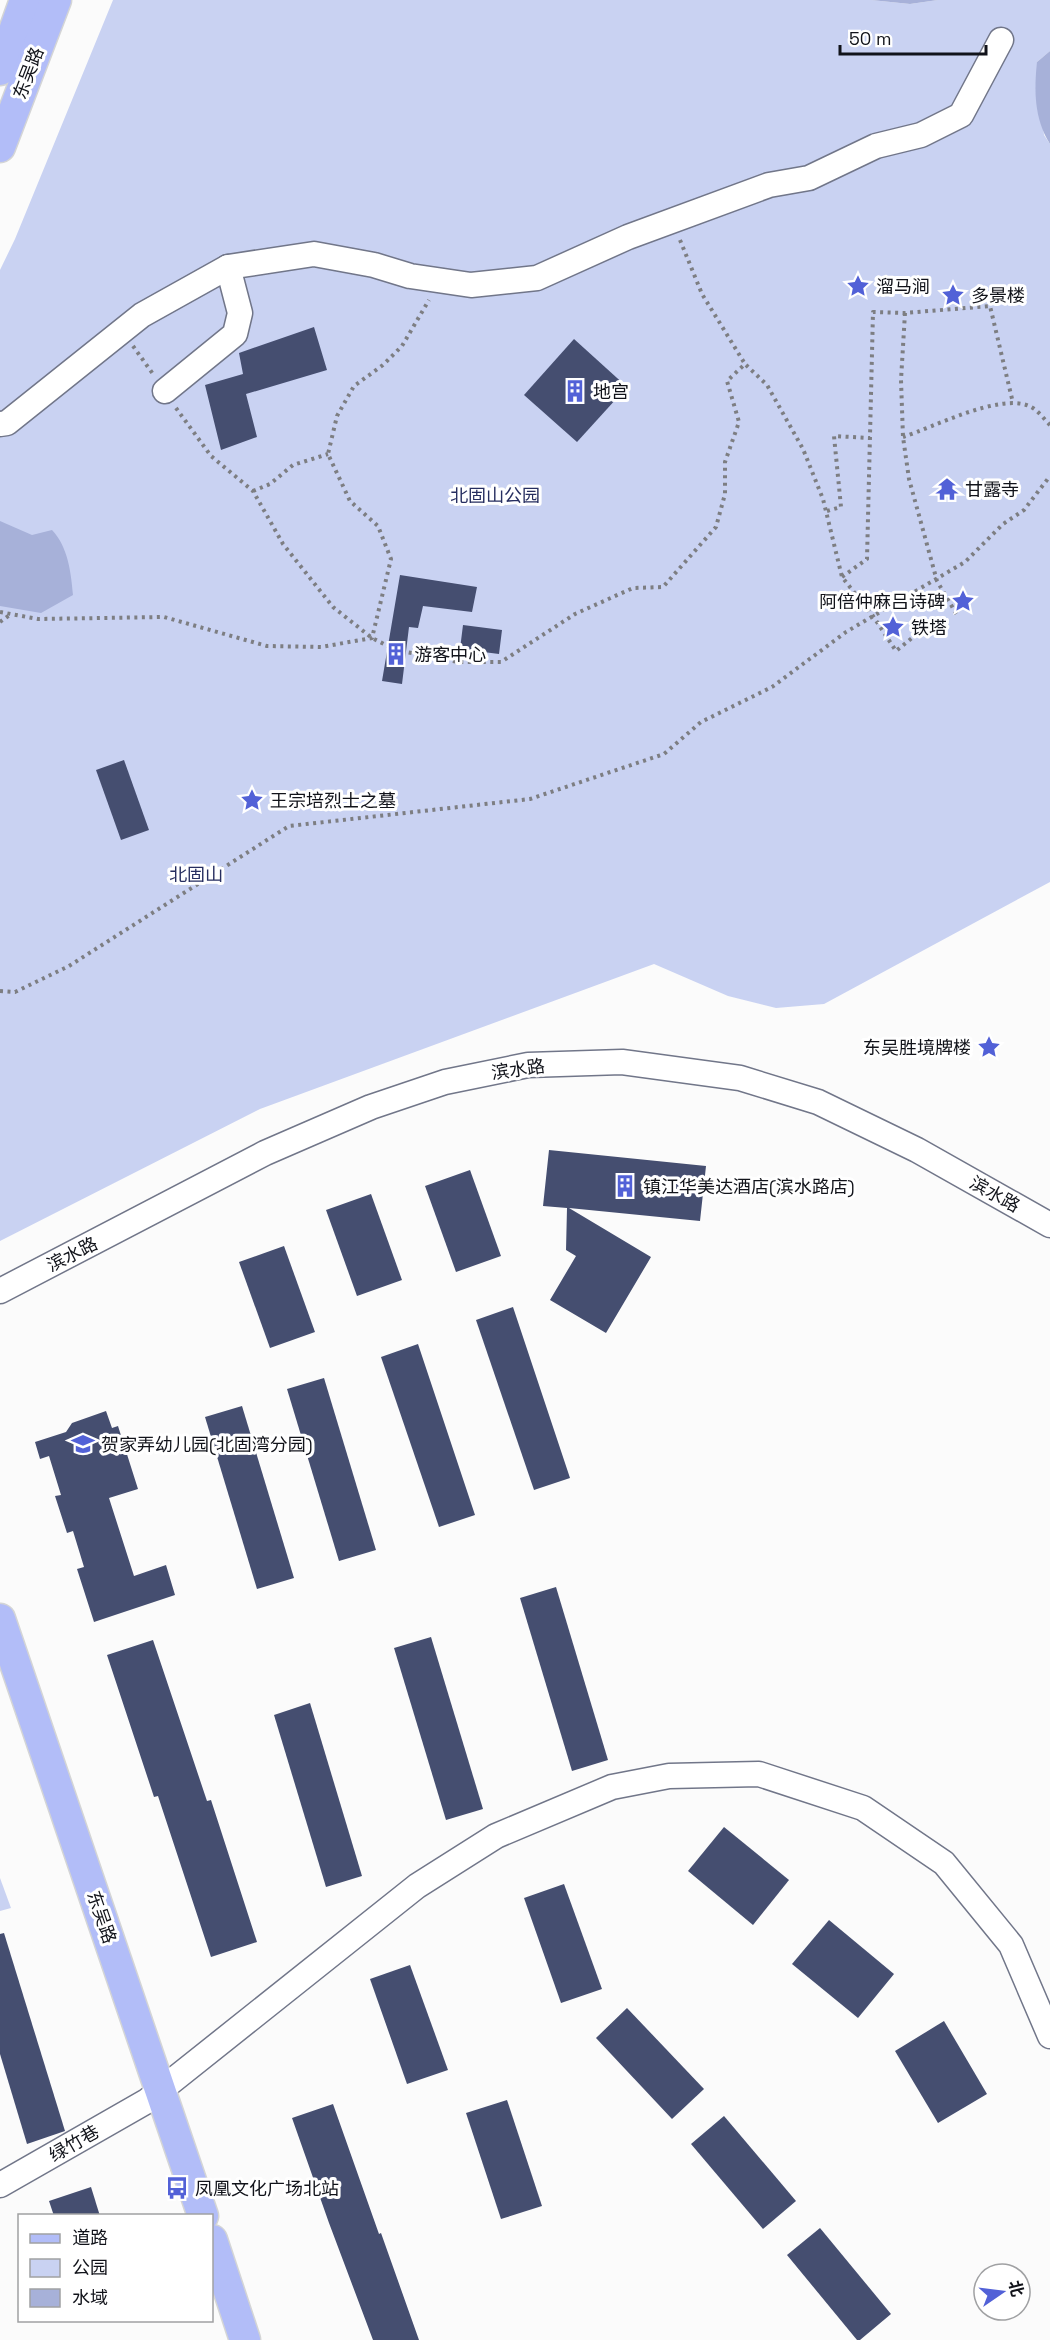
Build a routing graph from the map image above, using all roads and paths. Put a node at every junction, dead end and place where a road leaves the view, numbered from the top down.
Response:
1 (25, 0) edge
2 (56, 0) edge
3 (1001, 39) dead end
4 (0, 70) edge
5 (0, 147) edge
6 (671, 220) junction
7 (228, 267) junction
8 (438, 280) junction
9 (905, 313) junction
10 (123, 330) junction
11 (745, 364) junction
12 (165, 391) junction
13 (1013, 403) junction
14 (0, 424) edge
15 (1050, 425) edge
16 (903, 437) junction
17 (870, 438) junction
18 (328, 454) junction
19 (1050, 476) edge
20 (253, 491) junction
21 (827, 511) junction
22 (842, 577) junction
23 (937, 581) junction
24 (0, 612) edge
25 (12, 614) junction
26 (957, 615) dead end
27 (873, 616) junction
28 (0, 622) edge
29 (372, 638) junction
30 (912, 638) dead end
31 (0, 991) edge
32 (1050, 1225) edge
33 (0, 1291) edge
34 (0, 1619) edge
35 (0, 1666) edge
36 (1050, 2036) edge
37 (154, 2096) junction
38 (0, 2185) edge
39 (185, 2214) edge
40 (202, 2214) edge
41 (213, 2243) edge
42 (213, 2292) edge
43 (229, 2340) edge
44 (245, 2340) edge

1 - 4 main road, 东吴路
2 - 5 main road, 东吴路
3 - 6 street
6 - 8 street
6 - 11 path
7 - 8 street
7 - 10 street
7 - 12 street
8 - 18 path
9 - 13 path
9 - 16 path
9 - 17 path
10 - 12 path
10 - 14 street
11 - 21 path
11 - 29 path
12 - 20 path
13 - 15 path
13 - 16 path
16 - 23 path
17 - 21 path
17 - 22 path
18 - 20 path
18 - 29 path
19 - 23 path
20 - 29 path
21 - 22 path
22 - 27 path
23 - 26 path
23 - 27 path
24 - 25 path
25 - 28 path
25 - 29 path
27 - 30 path
27 - 31 path
32 - 33 street, 滨水路
34 - 37 main road, 东吴路
35 - 37 main road, 东吴路
36 - 37 street, 绿竹巷
37 - 38 street, 绿竹巷
37 - 39 main road, 东吴路
37 - 40 main road, 东吴路
41 - 44 main road
42 - 43 main road

